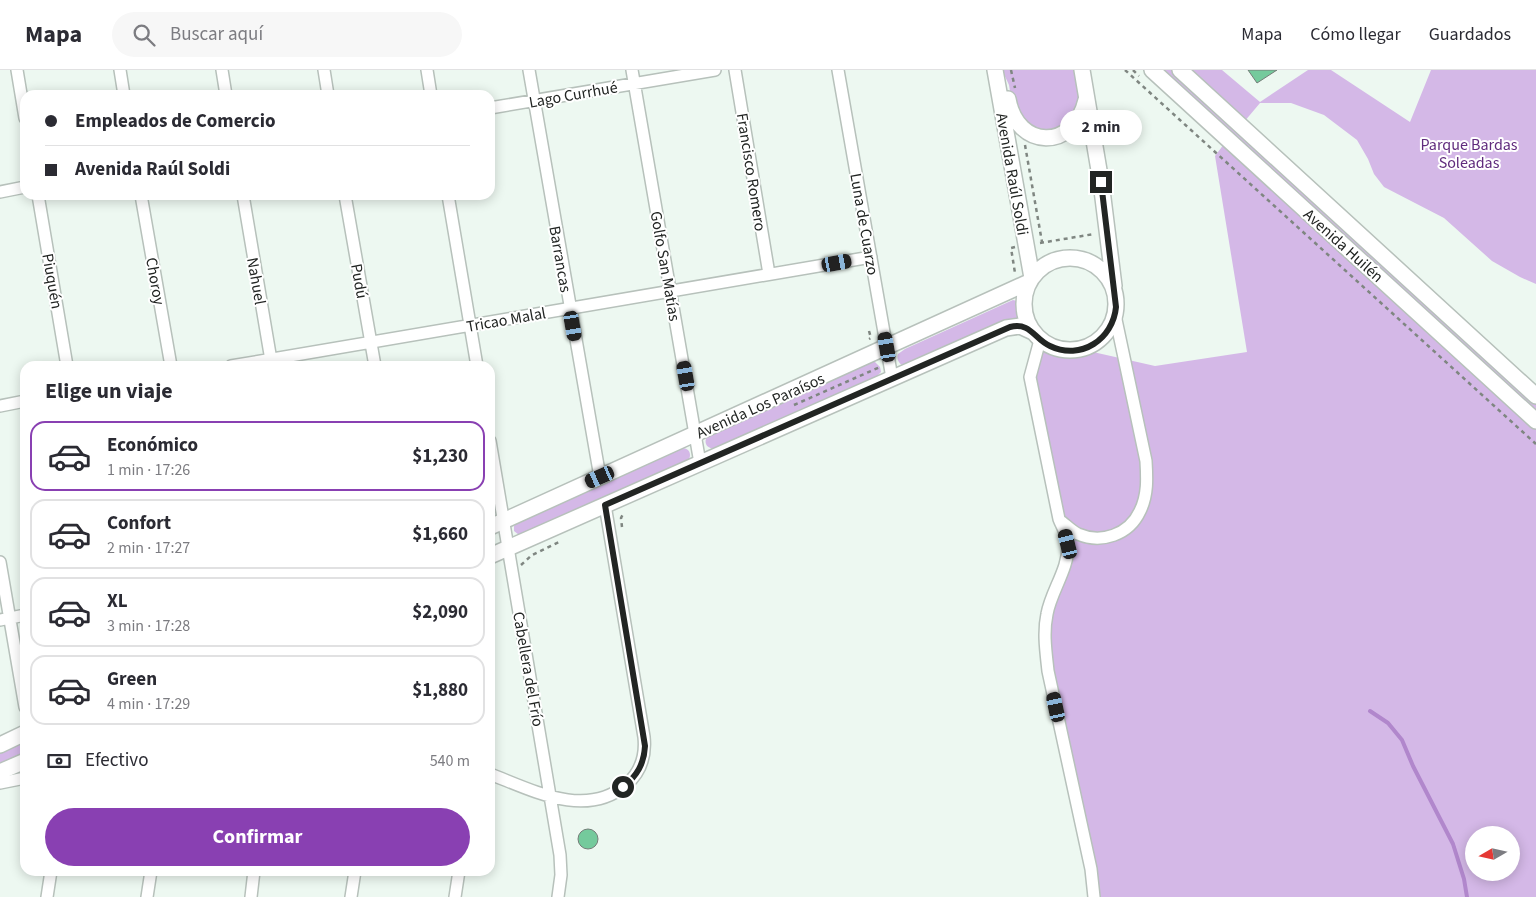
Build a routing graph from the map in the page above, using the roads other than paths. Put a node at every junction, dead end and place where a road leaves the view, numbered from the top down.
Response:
1 (17, 70) edge
2 (120, 70) edge
3 (222, 70) edge
4 (324, 70) edge
5 (427, 70) edge
6 (529, 70) edge
7 (632, 70) edge
8 (715, 70) edge
9 (735, 70) edge
10 (838, 70) edge
11 (996, 70) edge
12 (1082, 70) edge
13 (1152, 70) edge
14 (1180, 70) edge
15 (634, 84) junction
16 (20, 90) edge
17 (123, 90) edge
18 (225, 90) edge
19 (327, 90) edge
20 (430, 90) edge
21 (1086, 97) junction
22 (534, 101) junction
23 (495, 107) edge
24 (20, 188) edge
25 (0, 192) edge
26 (39, 200) edge
27 (142, 200) edge
28 (244, 200) edge
29 (346, 200) edge
30 (449, 200) edge
31 (871, 257) junction
32 (769, 274) junction
33 (1030, 280) junction
34 (670, 291) junction
35 (1115, 292) junction
36 (570, 308) junction
37 (1115, 315) junction
38 (470, 325) junction
39 (1036, 336) junction
40 (370, 342) junction
41 (887, 347) junction
42 (66, 361) edge
43 (170, 361) edge
44 (271, 361) edge
45 (280, 361) edge
46 (373, 361) edge
47 (476, 361) edge
48 (892, 378) junction
49 (1536, 396) edge
50 (20, 402) edge
51 (0, 406) edge
52 (1536, 421) edge
53 (696, 434) junction
54 (700, 463) junction
55 (600, 477) junction
56 (495, 500) edge
57 (605, 505) junction
58 (1059, 519) junction
59 (497, 524) edge
60 (508, 548) junction
61 (495, 554) edge
62 (0, 562) edge
63 (20, 616) edge
64 (5, 619) edge
65 (20, 685) edge
66 (20, 736) edge
67 (0, 745) edge
68 (20, 763) edge
69 (0, 772) edge
70 (495, 776) edge
71 (20, 779) edge
72 (0, 782) edge
73 (550, 797) junction
74 (50, 876) edge
75 (150, 876) edge
76 (253, 876) edge
77 (355, 876) edge
78 (458, 876) edge
79 (47, 897) edge
80 (147, 897) edge
81 (251, 897) edge
82 (352, 897) edge
83 (456, 897) edge
84 (558, 897) edge
85 (1094, 897) edge

1 - 16 street
2 - 17 street
3 - 18 street
4 - 19 street
5 - 20 street
6 - 22 street, Barrancas
7 - 15 street, Golfo San Matías
8 - 15 street, Lago Currhué
9 - 32 street, Francisco Romero
10 - 31 street, Luna de Cuarzo
11 - 21 main road
11 - 33 main road, Avenida Raúl Soldi
12 - 21 main road
13 - 52 main road, Avenida Huilén
14 - 49 main road, Avenida Huilén
15 - 22 street, Lago Currhué
15 - 34 street, Golfo San Matías
21 - 35 main road
22 - 23 street, Lago Currhué
22 - 36 street, Barrancas
24 - 25 street
26 - 42 street, Piuquén
27 - 43 street, Choroy
28 - 44 street, Nahuel
29 - 40 street, Pudú
30 - 38 street
31 - 32 street, Tricao Malal
31 - 41 street, Luna de Cuarzo
32 - 34 street, Tricao Malal
33 - 35 main road, Avenida Los Paraísos
33 - 39 main road
33 - 41 main road, Avenida Los Paraísos
34 - 36 street, Tricao Malal
34 - 53 street, Golfo San Matías
35 - 37 main road, Avenida Los Paraísos
36 - 38 street, Tricao Malal
36 - 55 street, Barrancas
37 - 39 main road, Avenida Los Paraísos
37 - 58 street
38 - 40 street, Tricao Malal
38 - 47 street
39 - 48 main road, Avenida Los Paraísos
39 - 58 street
40 - 45 street, Tricao Malal
40 - 46 street, Pudú
41 - 48 street, Luna de Cuarzo
41 - 53 main road, Avenida Los Paraísos
48 - 54 main road, Avenida Los Paraísos
50 - 51 street
53 - 54 street, Golfo San Matías
53 - 55 main road, Avenida Los Paraísos
54 - 57 main road, Avenida Los Paraísos
55 - 59 main road, Avenida Los Paraísos
56 - 59 street, Cabellera del Frío
57 - 60 main road, Avenida Los Paraísos
57 - 73 street
58 - 85 street
59 - 60 street, Cabellera del Frío
60 - 61 main road, Avenida Los Paraísos
60 - 73 street, Cabellera del Frío
62 - 64 street
63 - 64 street
64 - 65 street
66 - 67 main road
68 - 69 main road
70 - 73 street
71 - 72 street
73 - 84 street, Cabellera del Frío
74 - 79 street
75 - 80 street
76 - 81 street
77 - 82 street
78 - 83 street

